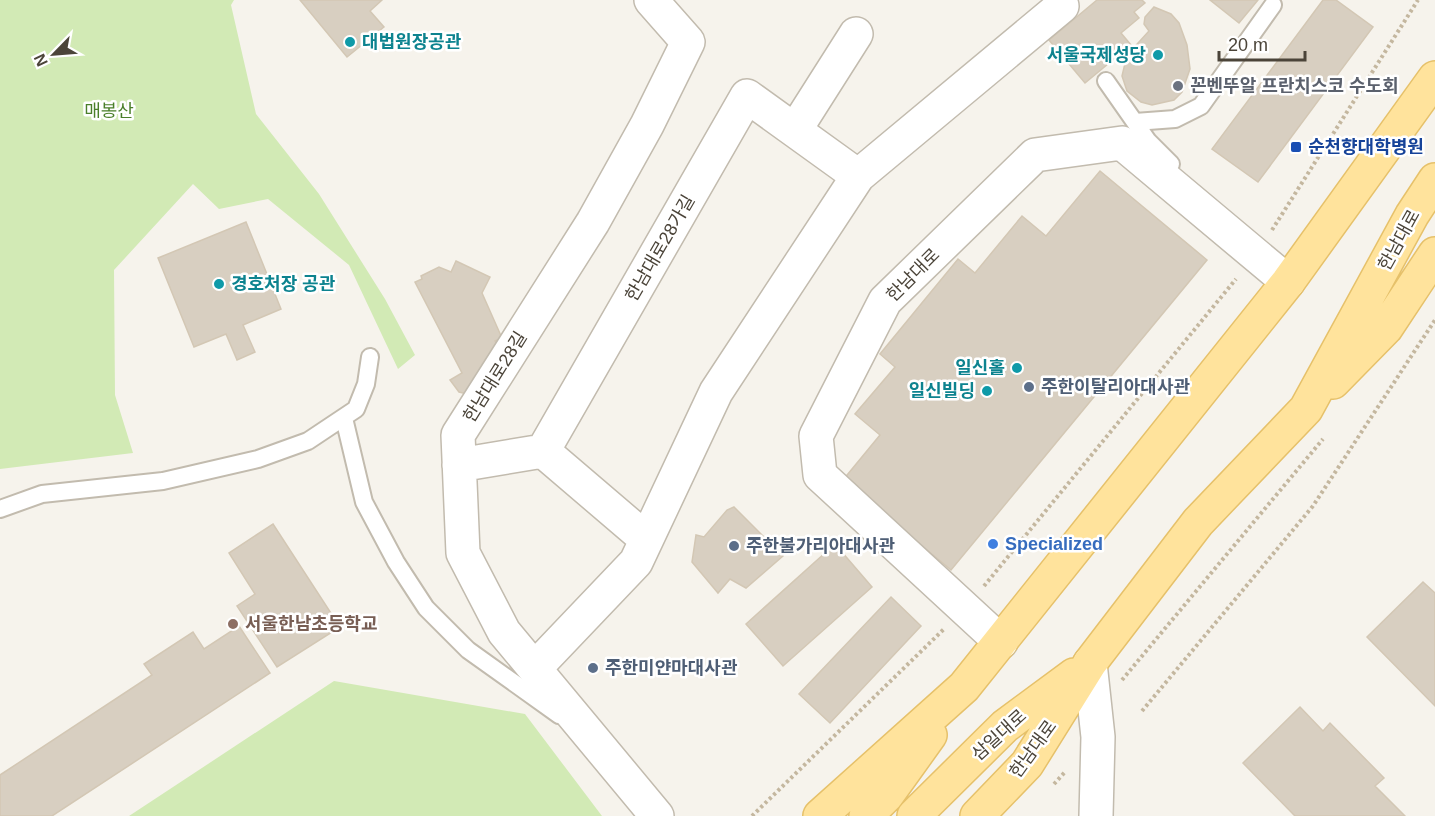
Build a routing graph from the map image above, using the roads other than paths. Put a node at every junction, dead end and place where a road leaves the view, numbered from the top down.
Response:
1 (651, 0) edge
2 (1273, 5) dead end
3 (1062, 6) dead end
4 (856, 34) dead end
5 (1435, 78) edge
6 (1106, 81) dead end
7 (1134, 122) junction
8 (795, 130) junction
9 (858, 176) junction
10 (1435, 180) edge
11 (1435, 254) edge
12 (1256, 255) junction
13 (1288, 282) junction
14 (370, 357) dead end
15 (344, 418) junction
16 (1317, 421) junction
17 (543, 451) junction
18 (459, 465) junction
19 (0, 509) edge
20 (646, 539) junction
21 (1001, 642) junction
22 (1090, 663) junction
23 (535, 668) junction
24 (964, 687) junction
25 (597, 742) junction
26 (657, 816) edge
27 (820, 816) edge
28 (866, 816) edge
29 (914, 816) edge
30 (977, 816) edge
31 (1096, 816) edge

1 - 18 street, 한남대로28길
2 - 7 lane
3 - 9 street
4 - 8 street
5 - 13 main road
6 - 7 lane
7 - 12 lane
8 - 9 street, 한남대로28가길
8 - 17 street, 한남대로28가길
9 - 20 street
10 - 16 main road, 한남대로
11 - 16 main road
12 - 13 street, 한남대로
12 - 21 street, 한남대로
13 - 21 main road
14 - 15 lane
15 - 19 lane
15 - 25 lane
16 - 22 main road, 한남대로
17 - 18 street
17 - 20 street
18 - 23 street, 한남대로28길
20 - 23 street
21 - 24 main road
22 - 29 main road, 삼일대로
22 - 30 main road, 한남대로
22 - 31 street
23 - 25 street, 한남대로28길
24 - 27 main road
24 - 28 main road
25 - 26 street, 한남대로28길

